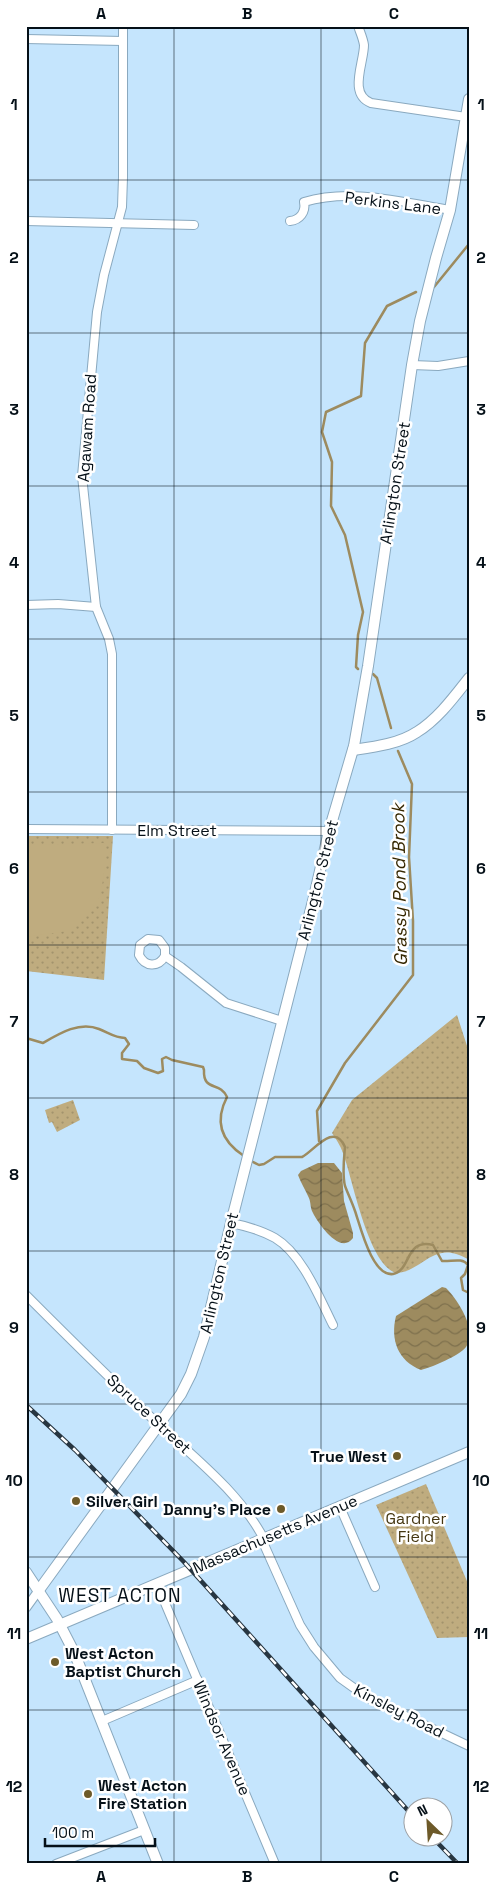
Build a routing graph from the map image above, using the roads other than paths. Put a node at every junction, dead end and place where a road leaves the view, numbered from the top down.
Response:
1 (123, 26) edge
2 (358, 26) edge
3 (26, 39) edge
4 (123, 41) junction
5 (469, 99) edge
6 (466, 117) junction
7 (450, 210) junction
8 (26, 221) edge
9 (290, 221) dead end
10 (119, 223) junction
11 (194, 226) dead end
12 (469, 361) edge
13 (412, 364) junction
14 (26, 605) edge
15 (96, 607) junction
16 (469, 678) edge
17 (353, 750) junction
18 (26, 829) edge
19 (112, 830) junction
20 (329, 832) junction
21 (165, 956) dead end
22 (282, 1021) junction
23 (231, 1222) junction
24 (26, 1295) edge
25 (333, 1325) dead end
26 (160, 1426) junction
27 (469, 1452) edge
28 (340, 1506) junction
29 (263, 1539) junction
30 (26, 1572) edge
31 (157, 1584) junction
32 (375, 1586) dead end
33 (39, 1590) junction
34 (26, 1608) edge
35 (60, 1624) junction
36 (26, 1639) edge
37 (198, 1680) junction
38 (102, 1721) junction
39 (469, 1746) edge
40 (144, 1830) junction
41 (56, 1864) edge
42 (158, 1864) edge
43 (275, 1864) edge

1 - 4 street, Agawam Road
2 - 6 street
3 - 4 street
4 - 10 street, Agawam Road
5 - 6 street, Arlington Street
6 - 7 street, Arlington Street
7 - 9 street, Perkins Lane
7 - 13 street, Arlington Street
8 - 10 street
10 - 11 street
10 - 15 street, Agawam Road
12 - 13 street
13 - 17 street, Arlington Street
14 - 15 street
15 - 19 street, Agawam Road
16 - 17 street
17 - 20 street, Arlington Street
18 - 19 street, Elm Street
19 - 20 street, Elm Street
20 - 22 street, Arlington Street
21 - 22 street
22 - 23 street, Arlington Street
23 - 25 street
23 - 26 street, Arlington Street
24 - 26 street, Spruce Street
26 - 29 street, Spruce Street
26 - 33 street, Arlington Street
27 - 28 street, Massachusetts Avenue
28 - 29 street, Massachusetts Avenue
28 - 32 street
29 - 31 street, Massachusetts Avenue
29 - 39 street, Kinsley Road
30 - 33 street
31 - 35 street, Massachusetts Avenue
31 - 37 street, Windsor Avenue
33 - 34 street, Arlington Street
33 - 35 street
35 - 36 street, Massachusetts Avenue
35 - 38 street
37 - 38 street
37 - 43 street, Windsor Avenue
38 - 40 street
40 - 41 street
40 - 42 street

